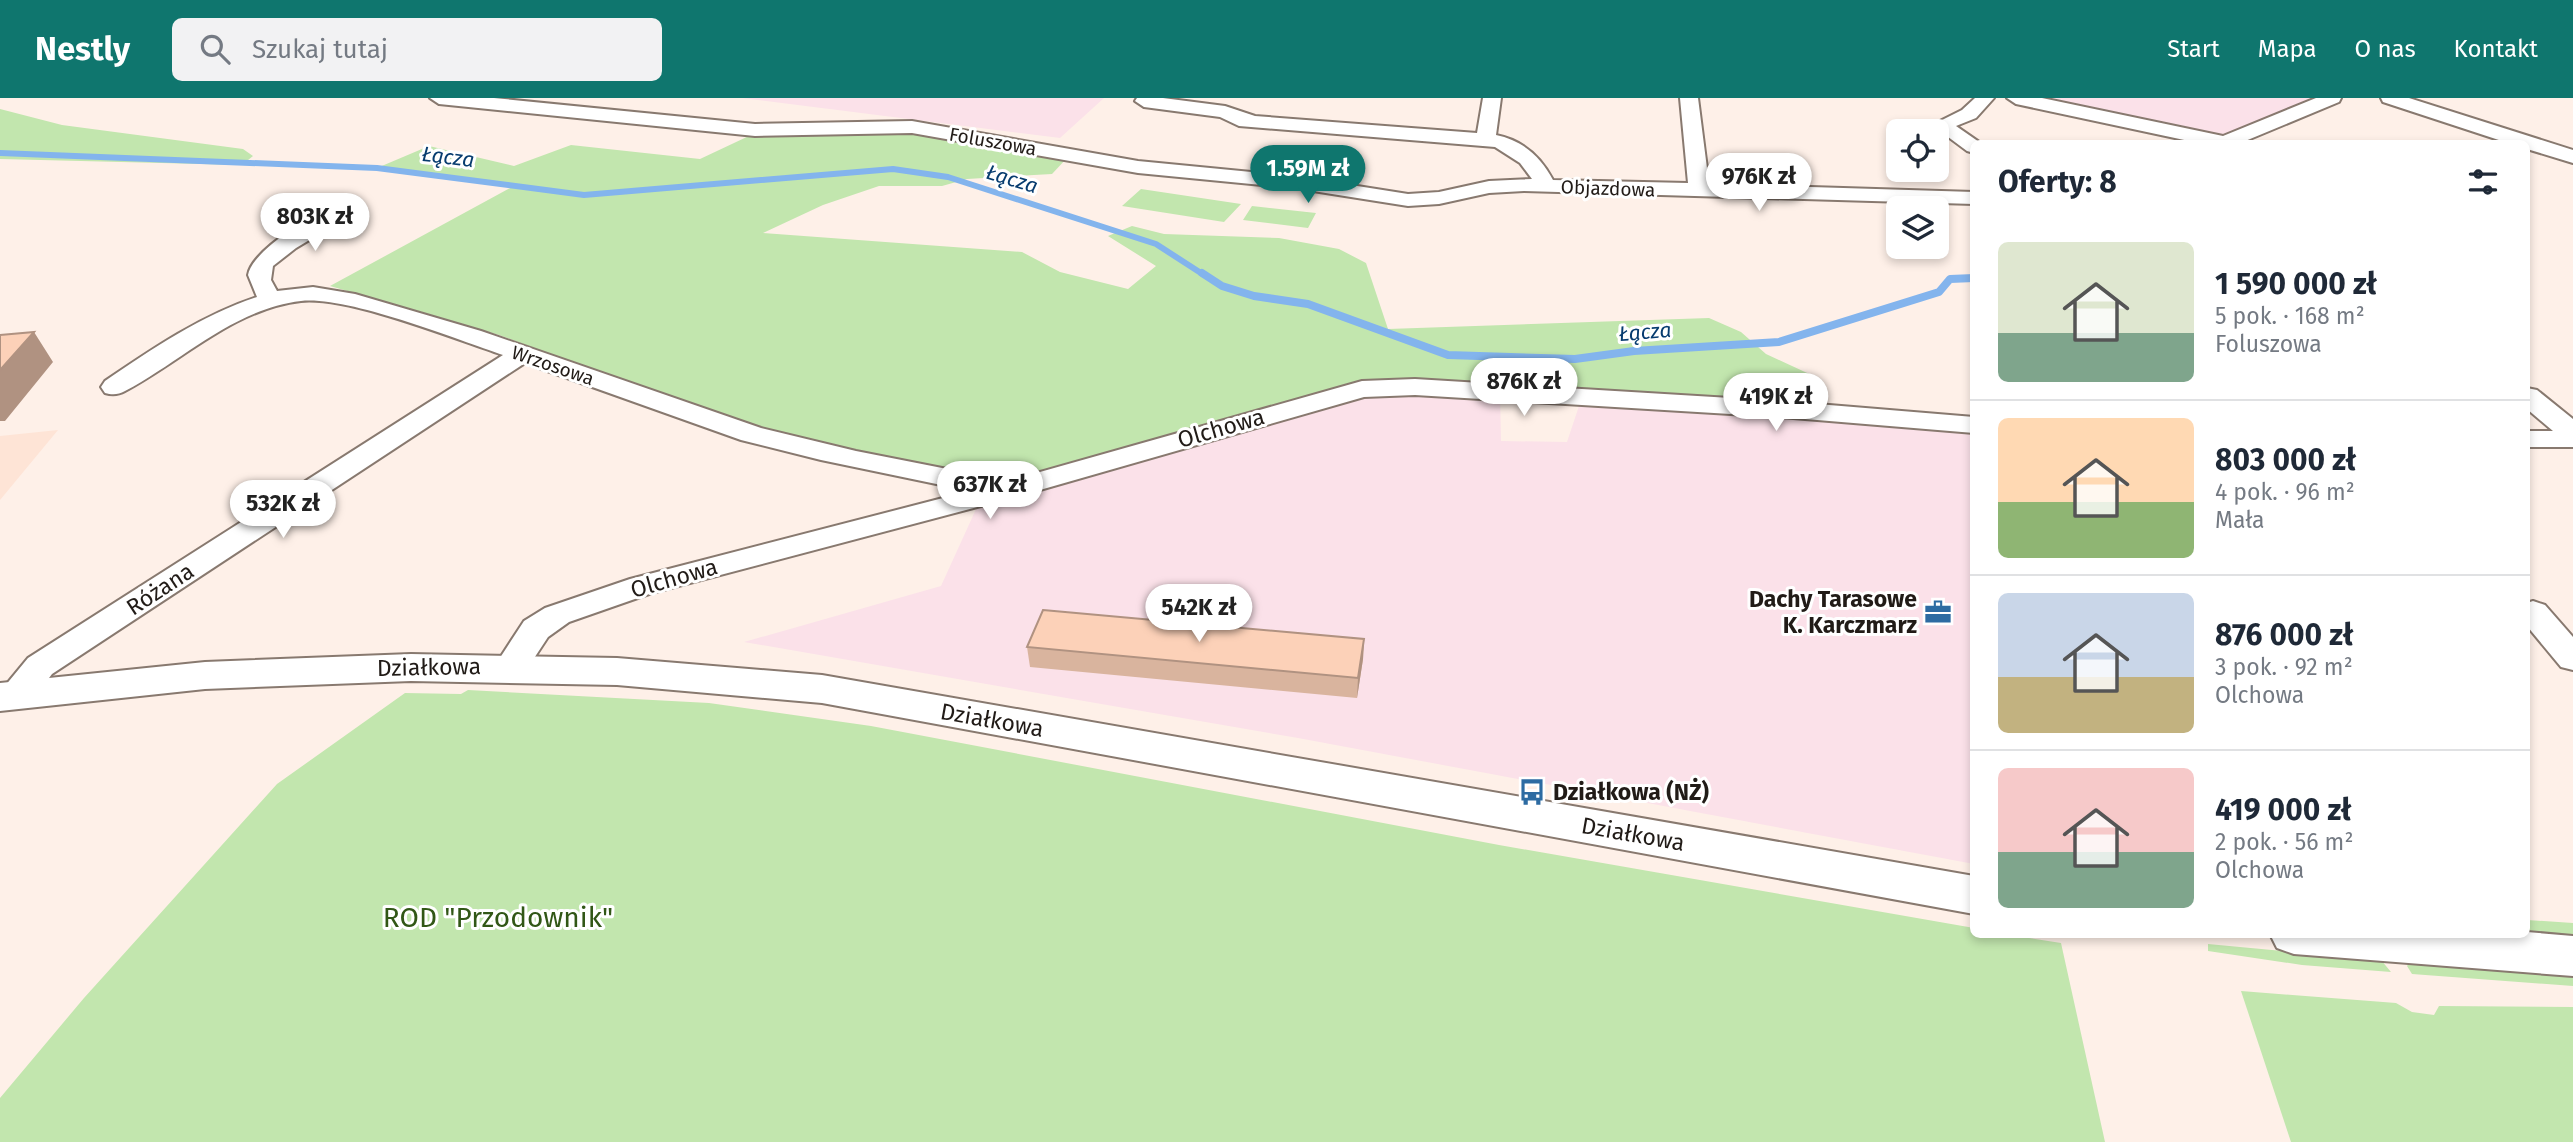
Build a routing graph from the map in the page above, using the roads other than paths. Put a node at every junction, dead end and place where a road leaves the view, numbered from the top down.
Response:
1 (439, 98) edge
2 (1492, 98) edge
3 (1689, 98) edge
4 (1985, 98) edge
5 (2016, 98) edge
6 (2332, 98) edge
7 (2390, 98) edge
8 (1144, 102) dead end
9 (1228, 105) edge
10 (2465, 123) junction
11 (2572, 135) edge
12 (1486, 140) junction
13 (2208, 140) edge
14 (2229, 140) edge
15 (2519, 140) edge
16 (2530, 143) edge
17 (1970, 145) edge
18 (2573, 157) edge
19 (1545, 186) junction
20 (1699, 190) junction
21 (1970, 198) edge
22 (348, 207) dead end
23 (271, 300) junction
24 (522, 354) junction
25 (114, 387) dead end
26 (2530, 398) edge
27 (1970, 425) edge
28 (2530, 439) edge
29 (1009, 489) junction
30 (2533, 612) dead end
31 (2573, 659) edge
32 (512, 667) junction
33 (8, 696) edge
34 (1970, 894) edge
35 (2345, 938) edge
36 (2573, 956) edge

1 - 19 street, Foluszowa
2 - 12 street
3 - 20 street
4 - 17 street
5 - 13 street
6 - 14 street
7 - 10 street
8 - 9 street, Objazdowa
9 - 12 street, Objazdowa
10 - 11 street
10 - 15 street
12 - 19 street, Objazdowa
16 - 18 street
19 - 20 street, Objazdowa
20 - 21 street, Objazdowa
22 - 23 street
23 - 24 street, Wrzosowa
23 - 25 street, Wrzosowa
24 - 29 street, Wrzosowa
24 - 33 street, Różana
26 - 28 street
27 - 29 street, Olchowa
29 - 32 street, Olchowa
30 - 31 street
32 - 33 street, Działkowa
32 - 34 street, Działkowa
35 - 36 street

